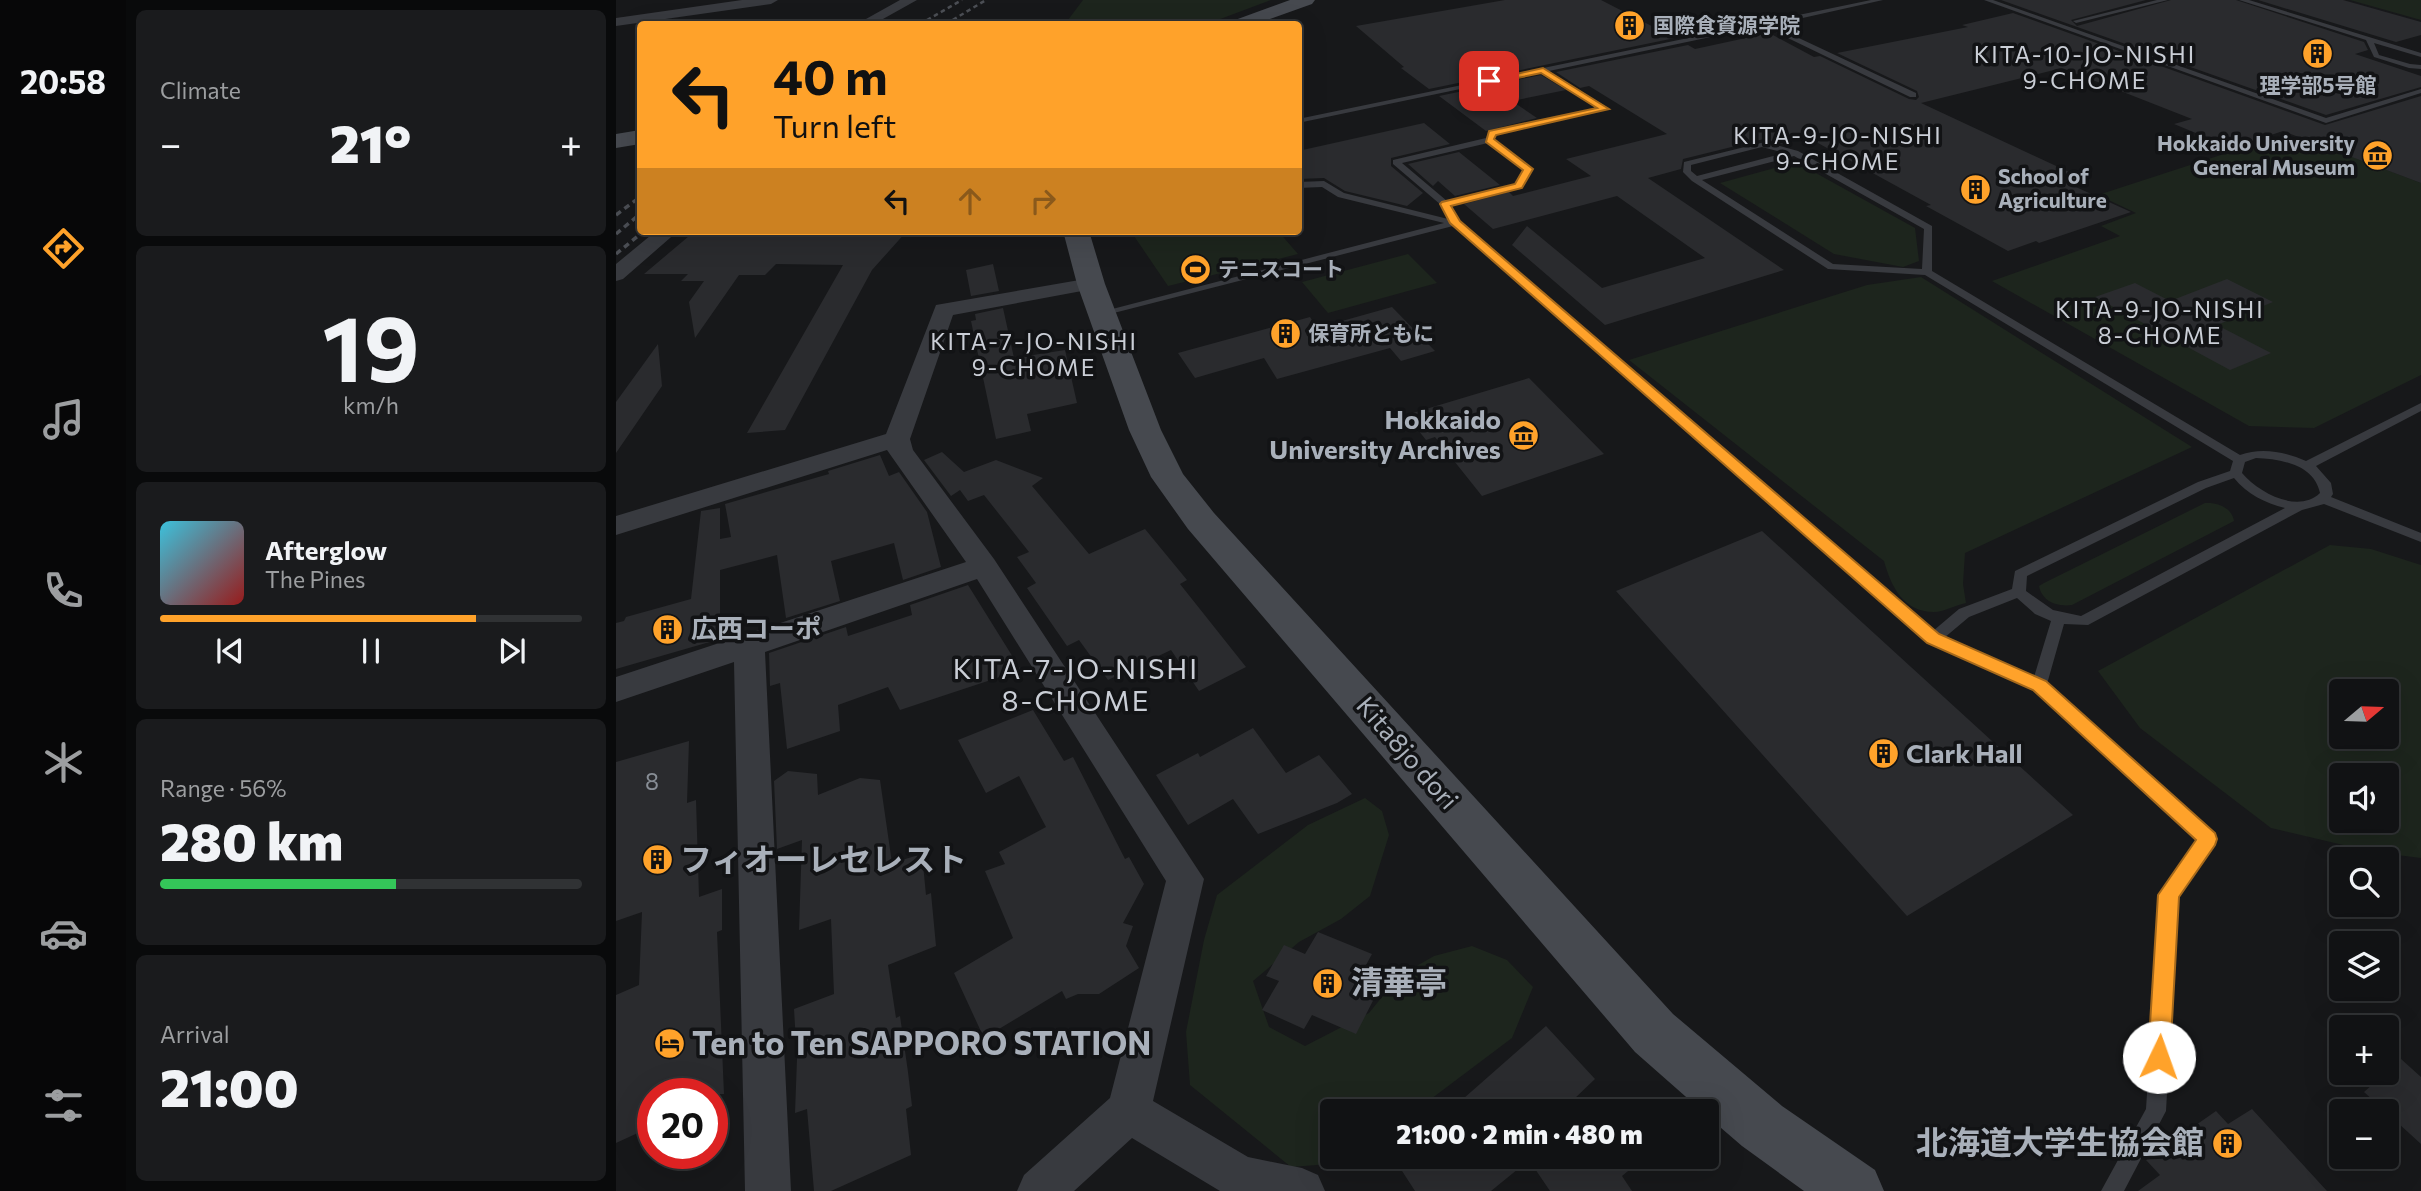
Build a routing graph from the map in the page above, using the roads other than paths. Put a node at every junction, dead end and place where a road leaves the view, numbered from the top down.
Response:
1 (771, 0) edge
2 (910, 0) edge
3 (1880, 0) edge
4 (1987, 0) edge
5 (2165, 0) edge
6 (2242, 0) edge
7 (1313, 2) edge
8 (693, 12) edge
9 (2076, 20) dead end
10 (870, 21) edge
11 (1251, 21) edge
12 (1274, 21) edge
13 (616, 22) edge
14 (1764, 24) junction
15 (2369, 39) junction
16 (2421, 55) edge
17 (2421, 67) edge
18 (1543, 70) junction
19 (2421, 91) edge
20 (1913, 95) dead end
21 (1302, 120) edge
22 (637, 127) edge
23 (616, 130) edge
24 (637, 138) edge
25 (1489, 140) junction
26 (616, 141) edge
27 (1795, 153) junction
28 (1695, 179) junction
29 (1302, 185) edge
30 (1445, 204) junction
31 (1455, 223) junction
32 (663, 235) edge
33 (1077, 235) edge
34 (1927, 272) junction
35 (616, 275) edge
36 (1097, 298) junction
37 (2421, 406) edge
38 (897, 439) junction
39 (2237, 466) junction
40 (2306, 466) junction
41 (2323, 499) junction
42 (2301, 505) junction
43 (616, 526) edge
44 (2421, 538) edge
45 (984, 566) junction
46 (2019, 592) junction
47 (2057, 621) junction
48 (1933, 639) junction
49 (749, 645) junction
50 (2039, 686) junction
51 (616, 690) edge
52 (1129, 1111) junction
53 (768, 1191) edge
54 (1040, 1191) edge
55 (1302, 1191) edge
56 (1854, 1191) edge
57 (2112, 1191) edge

1 - 8 street
2 - 10 street
3 - 14 lane
4 - 19 lane
5 - 9 lane
6 - 15 lane
7 - 11 street
7 - 12 street
8 - 13 street
14 - 18 lane
14 - 20 lane
15 - 16 lane
15 - 17 lane
18 - 21 lane
18 - 25 lane
22 - 23 street
24 - 26 street
25 - 30 lane
25 - 30 lane
27 - 28 lane
27 - 28 lane
27 - 34 lane
28 - 34 lane
29 - 31 lane
30 - 31 lane
31 - 36 lane
31 - 48 lane
32 - 35 street
33 - 36 street, Kita8jo dori
34 - 39 lane
36 - 38 street
36 - 56 street, Kita8jo dori
37 - 40 lane
38 - 43 street
38 - 45 street
39 - 40 lane
39 - 42 lane
39 - 46 lane
40 - 41 lane
41 - 42 lane
41 - 44 lane
42 - 47 lane
45 - 49 street
45 - 52 street
46 - 47 lane
46 - 48 lane
47 - 50 lane
48 - 50 lane
49 - 51 street
49 - 53 street
50 - 57 lane
52 - 54 street
52 - 55 street

